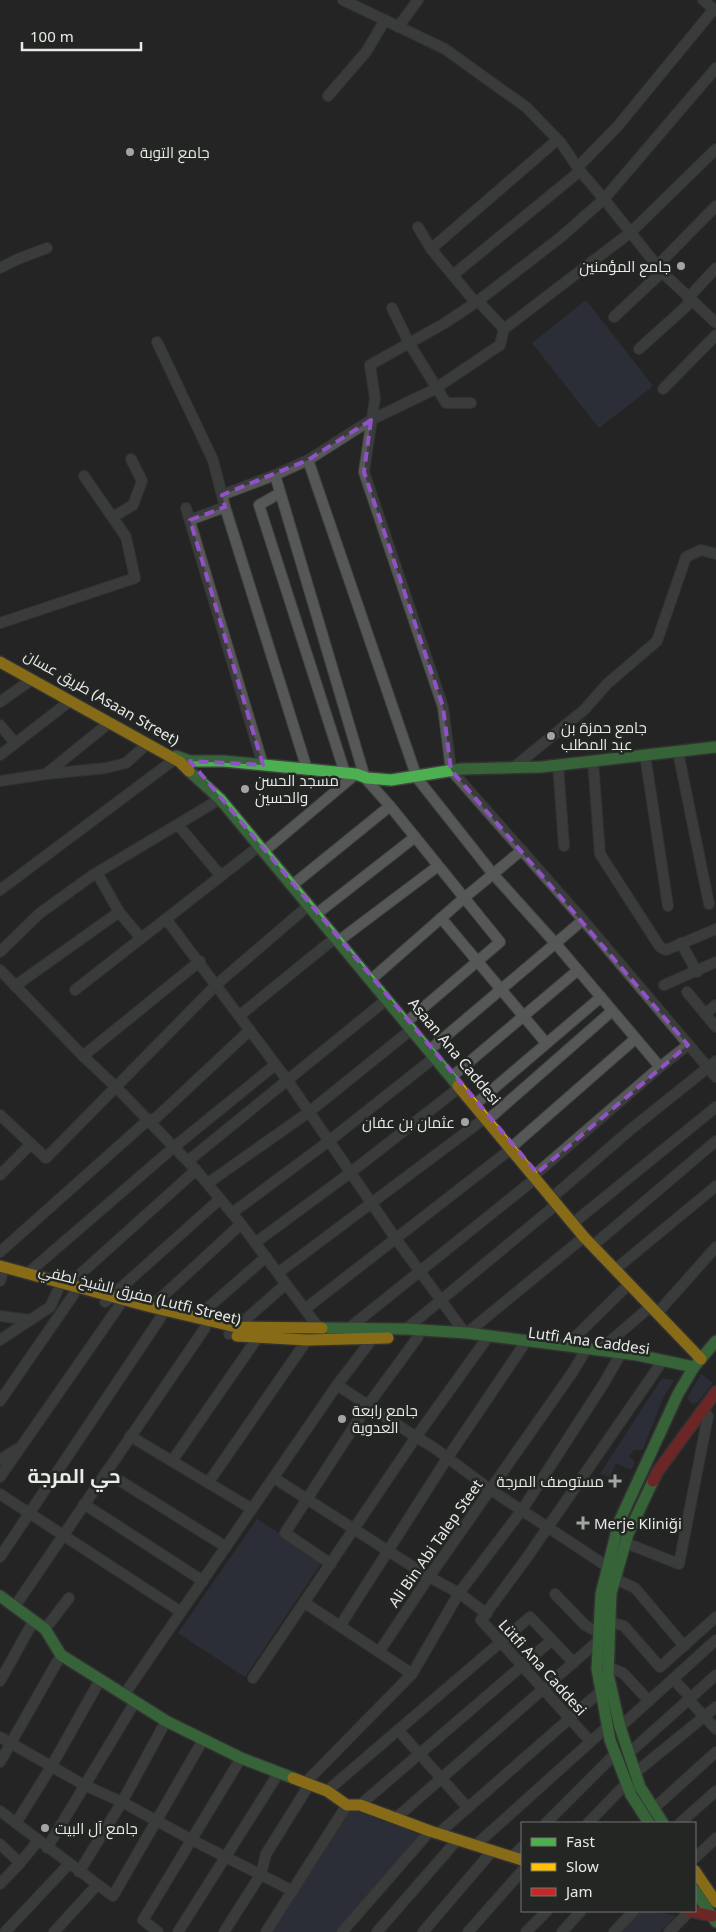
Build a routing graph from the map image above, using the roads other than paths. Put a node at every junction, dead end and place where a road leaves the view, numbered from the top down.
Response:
1 (344, 0) edge
2 (418, 0) edge
3 (704, 0) edge
4 (715, 10) edge
5 (385, 20) junction
6 (398, 27) junction
7 (716, 68) edge
8 (328, 96) dead end
9 (557, 140) junction
10 (716, 149) edge
11 (579, 169) junction
12 (604, 199) junction
13 (716, 206) edge
14 (418, 227) dead end
15 (631, 232) junction
16 (47, 248) dead end
17 (431, 249) junction
18 (0, 268) edge
19 (716, 268) edge
20 (659, 269) junction
21 (453, 275) junction
22 (690, 300) junction
23 (476, 302) junction
24 (392, 308) dead end
25 (614, 317) dead end
26 (716, 323) edge
27 (504, 329) junction
28 (716, 335) edge
29 (157, 342) dead end
30 (409, 344) junction
31 (639, 349) dead end
32 (436, 388) junction
33 (663, 389) dead end
34 (471, 403) dead end
35 (371, 420) junction
36 (131, 459) dead end
37 (308, 460) junction
38 (275, 475) junction
39 (84, 476) dead end
40 (280, 493) junction
41 (222, 495) junction
42 (225, 507) junction
43 (186, 508) dead end
44 (113, 517) junction
45 (190, 520) junction
46 (716, 554) edge
47 (0, 623) edge
48 (0, 656) edge
49 (0, 662) edge
50 (31, 680) junction
51 (70, 701) junction
52 (0, 702) edge
53 (109, 723) junction
54 (0, 725) edge
55 (15, 743) junction
56 (147, 744) junction
57 (716, 747) edge
58 (678, 752) junction
59 (0, 755) edge
60 (645, 755) junction
61 (175, 759) junction
62 (190, 760) junction
63 (593, 761) junction
64 (263, 765) junction
65 (558, 765) junction
66 (513, 768) junction
67 (307, 769) junction
68 (451, 770) junction
69 (46, 774) junction
70 (356, 775) junction
71 (417, 778) junction
72 (0, 782) edge
73 (220, 799) junction
74 (390, 806) junction
75 (178, 825) junction
76 (415, 837) junction
77 (564, 846) dead end
78 (263, 848) junction
79 (522, 850) junction
80 (438, 866) junction
81 (96, 874) junction
82 (493, 874) junction
83 (221, 876) junction
84 (295, 883) junction
85 (0, 890) edge
86 (464, 898) junction
87 (709, 904) dead end
88 (308, 906) junction
89 (668, 906) dead end
90 (119, 912) junction
91 (320, 912) junction
92 (441, 918) junction
93 (166, 919) junction
94 (583, 920) junction
95 (716, 929) edge
96 (141, 938) junction
97 (338, 939) junction
98 (682, 943) junction
99 (556, 944) junction
100 (0, 952) edge
101 (200, 961) junction
102 (478, 962) junction
103 (716, 962) edge
104 (0, 970) edge
105 (578, 970) junction
106 (697, 972) junction
107 (374, 977) junction
108 (216, 985) junction
109 (664, 985) dead end
110 (15, 986) junction
111 (501, 989) junction
112 (75, 990) dead end
113 (687, 992) dead end
114 (601, 997) junction
115 (386, 1000) junction
116 (716, 1005) edge
117 (612, 1011) junction
118 (705, 1014) junction
119 (239, 1016) junction
120 (524, 1016) junction
121 (411, 1024) junction
122 (716, 1027) edge
123 (250, 1030) junction
124 (635, 1039) junction
125 (546, 1043) junction
126 (688, 1045) junction
127 (434, 1052) junction
128 (82, 1056) junction
129 (712, 1063) edge
130 (275, 1065) junction
131 (660, 1067) junction
132 (456, 1074) junction
133 (716, 1077) edge
134 (288, 1081) junction
135 (460, 1087) junction
136 (117, 1088) junction
137 (478, 1102) junction
138 (716, 1107) edge
139 (308, 1112) junction
140 (1, 1118) edge
141 (488, 1118) junction
142 (148, 1120) junction
143 (328, 1141) junction
144 (716, 1141) edge
145 (31, 1144) junction
146 (174, 1147) junction
147 (512, 1147) junction
148 (188, 1161) junction
149 (196, 1170) junction
150 (350, 1173) junction
151 (0, 1175) edge
152 (536, 1175) junction
153 (208, 1183) junction
154 (716, 1186) edge
155 (220, 1199) junction
156 (556, 1199) junction
157 (372, 1204) junction
158 (232, 1213) junction
159 (577, 1220) junction
160 (241, 1224) junction
161 (584, 1237) junction
162 (396, 1239) junction
163 (596, 1242) junction
164 (255, 1243) junction
165 (716, 1247) edge
166 (0, 1252) edge
167 (266, 1257) junction
168 (618, 1267) junction
169 (420, 1271) junction
170 (28, 1273) junction
171 (278, 1273) junction
172 (1, 1274) edge
173 (286, 1284) junction
174 (629, 1284) junction
175 (67, 1290) junction
176 (107, 1299) junction
177 (441, 1299) junction
178 (119, 1306) junction
179 (151, 1307) junction
180 (655, 1308) junction
181 (305, 1309) junction
182 (0, 1316) edge
183 (161, 1317) junction
184 (196, 1318) junction
185 (30, 1320) junction
186 (205, 1328) junction
187 (319, 1328) junction
188 (348, 1328) junction
189 (233, 1330) junction
190 (406, 1330) junction
191 (466, 1333) junction
192 (258, 1337) junction
193 (418, 1337) junction
194 (373, 1338) junction
195 (0, 1340) edge
196 (307, 1340) junction
197 (484, 1341) junction
198 (716, 1341) edge
199 (567, 1345) junction
200 (523, 1346) junction
201 (600, 1350) junction
202 (584, 1353) junction
203 (619, 1357) junction
204 (697, 1365) junction
205 (659, 1366) junction
206 (337, 1385) junction
207 (716, 1392) edge
208 (678, 1394) junction
209 (0, 1401) edge
210 (368, 1405) junction
211 (702, 1410) junction
212 (130, 1436) junction
213 (416, 1437) junction
214 (20, 1448) junction
215 (448, 1457) junction
216 (0, 1460) edge
217 (172, 1461) junction
218 (106, 1472) junction
219 (0, 1477) edge
220 (274, 1478) junction
221 (208, 1483) junction
222 (491, 1490) junction
223 (0, 1494) edge
224 (308, 1500) junction
225 (84, 1504) junction
226 (252, 1509) junction
227 (522, 1510) junction
228 (29, 1513) junction
229 (548, 1528) junction
230 (355, 1530) junction
231 (62, 1536) junction
232 (626, 1543) junction
233 (226, 1547) junction
234 (389, 1550) junction
235 (0, 1557) edge
236 (331, 1564) junction
237 (608, 1567) junction
238 (429, 1577) junction
239 (615, 1579) junction
240 (203, 1581) junction
241 (460, 1593) junction
242 (554, 1594) dead end
243 (70, 1598) dead end
244 (5, 1602) edge
245 (305, 1603) junction
246 (181, 1612) junction
247 (487, 1614) junction
248 (716, 1617) edge
249 (34, 1620) junction
250 (610, 1622) junction
251 (340, 1626) junction
252 (45, 1629) junction
253 (599, 1637) junction
254 (552, 1640) junction
255 (716, 1640) edge
256 (501, 1642) junction
257 (684, 1646) junction
258 (380, 1652) junction
259 (61, 1655) junction
260 (574, 1663) junction
261 (522, 1665) junction
262 (608, 1667) junction
263 (412, 1674) junction
264 (716, 1675) edge
265 (253, 1678) dead end
266 (673, 1679) junction
267 (100, 1680) junction
268 (0, 1681) edge
269 (543, 1689) junction
270 (601, 1691) junction
271 (124, 1695) junction
272 (689, 1698) junction
273 (649, 1701) junction
274 (135, 1702) junction
275 (716, 1707) edge
276 (705, 1717) junction
277 (569, 1718) junction
278 (166, 1721) junction
279 (620, 1727) junction
280 (607, 1728) junction
281 (716, 1729) edge
282 (398, 1730) junction
283 (0, 1737) edge
284 (203, 1740) junction
285 (590, 1741) junction
286 (11, 1743) junction
287 (716, 1752) edge
288 (419, 1754) junction
289 (615, 1754) junction
290 (628, 1754) junction
291 (242, 1758) junction
292 (0, 1762) edge
293 (52, 1767) junction
294 (635, 1773) junction
295 (278, 1774) junction
296 (441, 1779) junction
297 (307, 1784) junction
298 (626, 1784) junction
299 (84, 1785) junction
300 (716, 1790) edge
301 (327, 1791) junction
302 (122, 1802) junction
303 (347, 1805) junction
304 (360, 1805) junction
305 (468, 1808) junction
306 (0, 1811) edge
307 (396, 1818) junction
308 (646, 1818) edge
309 (156, 1821) junction
310 (547, 1822) edge
311 (589, 1822) edge
312 (660, 1822) edge
313 (681, 1822) edge
314 (16, 1823) junction
315 (435, 1832) junction
316 (716, 1838) edge
317 (458, 1839) junction
318 (192, 1840) junction
319 (38, 1841) junction
320 (0, 1844) edge
321 (477, 1844) junction
322 (47, 1848) junction
323 (492, 1850) junction
324 (225, 1857) junction
325 (696, 1857) edge
326 (517, 1858) edge
327 (20, 1863) junction
328 (69, 1864) junction
329 (79, 1872) junction
330 (521, 1872) edge
331 (696, 1872) edge
332 (261, 1874) junction
333 (0, 1884) edge
334 (97, 1885) junction
335 (293, 1891) junction
336 (696, 1892) edge
337 (716, 1902) edge
338 (545, 1912) edge
339 (580, 1912) edge
340 (633, 1912) edge
341 (689, 1912) edge
342 (693, 1912) edge
343 (714, 1919) edge
344 (8, 1931) edge
345 (54, 1932) edge
346 (158, 1932) edge
347 (178, 1932) edge
348 (224, 1932) edge
349 (266, 1932) edge
350 (342, 1932) edge
351 (377, 1932) edge
352 (423, 1932) edge
353 (468, 1932) edge
354 (526, 1932) edge
355 (562, 1932) edge
356 (614, 1932) edge
357 (669, 1932) edge

1 - 5 street
2 - 6 street
3 - 4 street
4 - 11 street
5 - 6 street
5 - 8 street
6 - 9 street
7 - 12 street
9 - 11 street
9 - 17 street
10 - 15 street
11 - 12 street
11 - 21 street
12 - 15 street
12 - 23 street
13 - 20 street
14 - 17 street
15 - 20 street
15 - 27 street
16 - 18 street
17 - 21 street
19 - 22 street
20 - 22 street
20 - 25 street
21 - 23 street
22 - 26 street
22 - 31 street
23 - 27 street
23 - 30 street
24 - 30 street
27 - 32 street
28 - 33 street
29 - 41 street
30 - 32 street
30 - 35 street
32 - 34 street
32 - 35 street
35 - 37 street
35 - 68 street
36 - 44 street
37 - 38 street
37 - 71 street
38 - 40 street
38 - 41 street
39 - 44 street
40 - 70 street
40 - 70 street
41 - 42 street
42 - 45 street
42 - 67 street
43 - 45 street
44 - 47 street
45 - 64 street
46 - 66 street
48 - 62 street, طريق عسان (Asaan Street)
49 - 50 street
50 - 51 street
50 - 52 street
51 - 53 street
51 - 55 street
53 - 56 street
53 - 69 street
54 - 55 street
55 - 59 street
56 - 61 street
56 - 69 street
57 - 58 street
58 - 60 street
58 - 87 street
60 - 63 street
60 - 89 street
61 - 73 street
61 - 85 street
62 - 64 street
62 - 78 street, Asaan Ana Caddesi
63 - 65 street
63 - 98 street
64 - 67 street
65 - 66 street
65 - 77 street
66 - 68 street
67 - 70 street
68 - 71 street
68 - 79 street
69 - 72 street
70 - 71 street
70 - 74 street
70 - 78 street
71 - 82 street
73 - 75 street
73 - 78 street
74 - 76 street
74 - 84 street
75 - 81 street
75 - 83 street
76 - 80 street
76 - 91 street
78 - 83 street
78 - 84 street, Asaan Ana Caddesi
78 - 88 street, Asaan Ana Caddesi
79 - 82 street
79 - 94 street
80 - 86 street
80 - 97 street
81 - 90 street
81 - 100 street
82 - 86 street
82 - 99 street
83 - 93 street
84 - 91 street, Asaan Ana Caddesi
86 - 92 street
86 - 102 street
88 - 97 street, Asaan Ana Caddesi
88 - 108 street
90 - 96 street
90 - 110 street
91 - 97 street, Asaan Ana Caddesi
92 - 102 street
92 - 107 street
93 - 96 street
93 - 101 street
94 - 99 street
94 - 126 street
95 - 98 street
96 - 112 street
97 - 107 street, Asaan Ana Caddesi
97 - 115 street, Asaan Ana Caddesi
97 - 119 street
98 - 106 street
99 - 105 street
99 - 111 street
101 - 108 street
101 - 128 street
102 - 111 street
102 - 121 street
103 - 106 street
104 - 110 street
105 - 114 street
105 - 120 street
106 - 109 street
107 - 121 street, Asaan Ana Caddesi
108 - 119 street
108 - 136 street
110 - 128 street
111 - 120 street
111 - 127 street
113 - 118 street
114 - 117 street
114 - 125 street
115 - 121 street, Asaan Ana Caddesi
115 - 134 street
116 - 118 street
117 - 124 street
117 - 141 street
118 - 122 street
119 - 123 street
120 - 125 street
120 - 132 street
121 - 127 street, Asaan Ana Caddesi
121 - 139 street
123 - 130 street
123 - 142 street
124 - 131 street
124 - 147 street
125 - 137 street
126 - 129 street
126 - 131 street
127 - 132 street, Asaan Ana Caddesi
127 - 135 street, Asaan Ana Caddesi
127 - 143 street
128 - 136 street
129 - 133 street
129 - 156 street
130 - 134 street
130 - 146 street
131 - 152 street
132 - 137 street, Asaan Ana Caddesi
134 - 139 street
134 - 148 street
135 - 141 street, Asaan Ana Caddesi
135 - 150 street
136 - 142 street
136 - 145 street
137 - 141 street, Asaan Ana Caddesi
138 - 159 street
139 - 143 street
139 - 153 street
140 - 145 street
141 - 147 street, Asaan Ana Caddesi
141 - 157 street
142 - 146 street
142 - 166 street
143 - 150 street
143 - 158 street
144 - 163 street
145 - 151 street
146 - 148 street
146 - 170 street
147 - 152 street, Asaan Ana Caddesi
147 - 162 street
148 - 149 street
149 - 153 street
149 - 175 street
150 - 157 street
150 - 164 street
152 - 156 street, Asaan Ana Caddesi
152 - 169 street
153 - 155 street
154 - 168 street
155 - 158 street
155 - 176 street
156 - 159 street, Asaan Ana Caddesi
156 - 161 street, Asaan Ana Caddesi
156 - 177 street
157 - 162 street
157 - 171 street
158 - 160 street
159 - 163 street, Asaan Ana Caddesi
160 - 164 street
160 - 179 street
161 - 174 street, Asaan Ana Caddesi
161 - 191 street
162 - 169 street
162 - 181 street
163 - 168 street, Asaan Ana Caddesi
164 - 167 street
165 - 180 street
167 - 171 street
167 - 184 street
168 - 180 street, Asaan Ana Caddesi
169 - 177 street
169 - 188 street
170 - 172 street
170 - 175 street
171 - 173 street
172 - 175 street, مفرق الشيخ لطفي (Lutfi Street)
173 - 181 street
173 - 189 street
174 - 180 street, Asaan Ana Caddesi
174 - 199 street
175 - 176 street, مفرق الشيخ لطفي (Lutfi Street)
175 - 185 street
175 - 209 street
176 - 178 street, مفرق الشيخ لطفي (Lutfi Street)
176 - 179 street
177 - 190 street
177 - 191 street
178 - 183 street, مفرق الشيخ لطفي (Lutfi Street)
178 - 214 street
179 - 184 street
180 - 201 street
180 - 204 street, Asaan Ana Caddesi
181 - 187 street
182 - 185 street
183 - 186 street, مفرق الشيخ لطفي (Lutfi Street)
183 - 228 street
184 - 189 street
185 - 195 street
186 - 189 street, مفرق الشيخ لطفي (Lutfi Street)
186 - 212 street
187 - 188 street
187 - 189 street
188 - 190 street
189 - 192 street, مفرق الشيخ لطفي (Lutfi Street)
190 - 191 street
191 - 199 street
192 - 196 street, مفرق الشيخ لطفي (Lutfi Street)
192 - 217 street
193 - 194 street, مفرق الشيخ لطفي (Lutfi Street)
193 - 197 street, مفرق الشيخ لطفي (Lutfi Street)
193 - 210 street
194 - 196 street, مفرق الشيخ لطفي (Lutfi Street)
194 - 206 street
196 - 221 street
197 - 200 street, Lutfi Ana Caddesi
197 - 213 street
198 - 204 street
199 - 201 street
200 - 202 street, Lutfi Ana Caddesi
200 - 215 street
201 - 204 street
202 - 203 street, Lutfi Ana Caddesi
202 - 222 street, Ali Bin Abi Talep Steet
203 - 205 street, Lutfi Ana Caddesi
203 - 227 street
204 - 205 street, Lutfi Ana Caddesi
204 - 208 street
205 - 229 street, Lütfi Ana Caddesi
206 - 210 street
206 - 220 street
207 - 211 street
208 - 211 street
208 - 237 street
210 - 213 street
210 - 224 street
211 - 232 street
211 - 232 street
212 - 217 street
212 - 218 street
213 - 215 street
213 - 230 street
214 - 216 street
214 - 219 street
215 - 222 street
215 - 234 street
217 - 221 street
218 - 225 street
218 - 233 street
220 - 224 street
220 - 226 street
221 - 226 street
222 - 227 street
222 - 238 street, Ali Bin Abi Talep Steet
223 - 228 street
224 - 230 street
224 - 236 street
225 - 231 street
225 - 240 street
226 - 233 street
227 - 229 street
227 - 241 street
228 - 231 street
228 - 235 street
229 - 237 street
229 - 247 street, Lütfi Ana Caddesi
230 - 234 street
230 - 236 street
231 - 244 street
231 - 246 street
232 - 239 street
233 - 240 street
234 - 238 street
234 - 251 street
236 - 245 street
237 - 253 street
238 - 241 street
238 - 258 street, Ali Bin Abi Talep Steet
239 - 250 street
239 - 257 street
240 - 246 street
241 - 247 street
241 - 263 street
242 - 253 street
243 - 252 street
244 - 249 street
245 - 251 street
245 - 265 street
246 - 271 street
247 - 256 street, Lütfi Ana Caddesi
248 - 257 street
249 - 252 street
249 - 268 street
250 - 257 street
250 - 262 street
251 - 258 street
252 - 259 street
253 - 260 street
253 - 270 street
254 - 256 street
254 - 260 street
254 - 261 street
255 - 266 street
256 - 261 street, Lütfi Ana Caddesi
256 - 282 street
258 - 263 street
259 - 267 street
259 - 286 street
260 - 269 street
261 - 269 street, Lütfi Ana Caddesi
261 - 288 street
262 - 273 street
262 - 279 street
263 - 297 street
264 - 272 street
266 - 272 street
266 - 273 street
267 - 271 street
267 - 293 street
269 - 277 street, Lütfi Ana Caddesi
269 - 296 street
270 - 277 street
270 - 280 street
271 - 274 street
272 - 276 street
272 - 290 street
273 - 279 street
274 - 278 street
274 - 299 street
275 - 276 street
276 - 281 street
276 - 294 street
277 - 285 street, Lütfi Ana Caddesi
277 - 305 street
278 - 284 street
278 - 302 street
279 - 290 street
280 - 285 street
280 - 289 street
282 - 288 street
282 - 301 street
283 - 286 street
284 - 291 street
284 - 309 street
285 - 321 street
286 - 292 street
286 - 293 street
287 - 308 street
288 - 296 street
288 - 304 street
289 - 298 street
289 - 310 street
290 - 294 street
291 - 295 street
291 - 318 street
293 - 299 street
293 - 314 street
294 - 308 street
295 - 297 street
295 - 324 street
296 - 305 street
296 - 307 street
297 - 301 street
297 - 332 street
298 - 308 street
298 - 311 street
299 - 302 street
299 - 322 street
300 - 313 street
301 - 303 street
302 - 309 street
302 - 329 street
303 - 304 street
303 - 335 street
304 - 307 street
305 - 315 street
306 - 314 street
307 - 315 street
308 - 312 street
309 - 318 street
309 - 334 street
314 - 319 street
315 - 317 street
315 - 350 street
316 - 325 street
317 - 321 street
317 - 351 street
318 - 324 street
318 - 346 street
319 - 322 street
319 - 327 street
320 - 327 street
321 - 323 street
322 - 328 street
323 - 326 street
323 - 352 street
324 - 332 street
324 - 347 street
327 - 333 street
328 - 329 street
328 - 344 street
329 - 334 street
330 - 353 street
331 - 337 street
332 - 335 street
332 - 348 street
334 - 345 street
335 - 349 street
336 - 343 street
338 - 354 street
339 - 355 street
340 - 356 street
341 - 357 street
342 - 343 street

